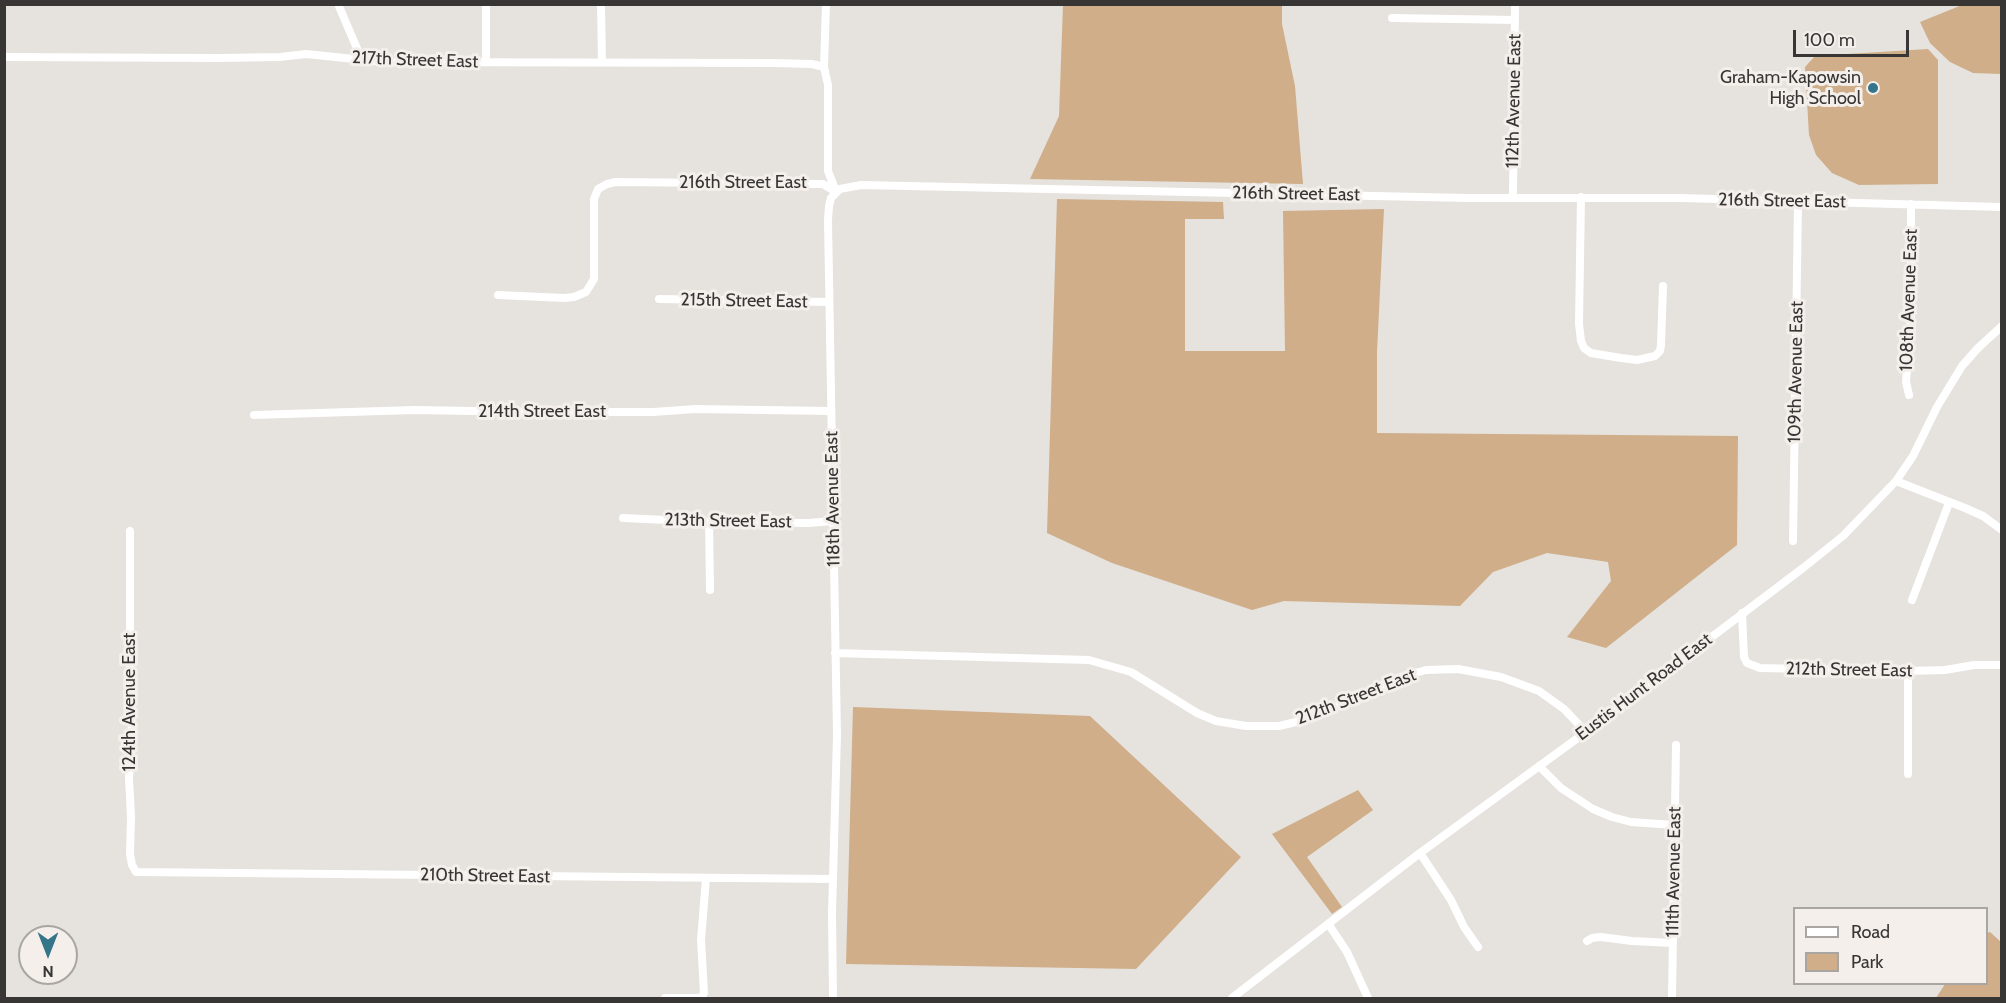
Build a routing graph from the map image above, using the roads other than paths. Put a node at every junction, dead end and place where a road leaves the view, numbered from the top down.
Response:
1 (338, 4) edge
2 (486, 4) edge
3 (601, 4) edge
4 (826, 4) edge
5 (1515, 4) edge
6 (1392, 18) dead end
7 (1515, 20) junction
8 (4, 57) edge
9 (362, 60) junction
10 (486, 62) junction
11 (602, 62) junction
12 (824, 68) junction
13 (836, 192) junction
14 (1581, 197) junction
15 (1513, 198) junction
16 (1798, 202) junction
17 (1911, 204) junction
18 (2001, 207) edge
19 (1663, 286) dead end
20 (498, 295) dead end
21 (659, 299) dead end
22 (828, 302) junction
23 (2001, 326) edge
24 (1910, 395) dead end
25 (831, 411) junction
26 (254, 414) dead end
27 (1896, 481) junction
28 (1949, 503) junction
29 (623, 518) dead end
30 (833, 521) junction
31 (709, 522) junction
32 (2001, 528) edge
33 (130, 531) dead end
34 (1793, 541) dead end
35 (710, 590) dead end
36 (1912, 600) dead end
37 (1742, 613) junction
38 (835, 653) junction
39 (2001, 665) edge
40 (1908, 671) junction
41 (1586, 732) junction
42 (1677, 745) dead end
43 (1539, 766) junction
44 (1908, 774) dead end
45 (1675, 825) junction
46 (1420, 853) junction
47 (136, 872) joint
48 (706, 878) junction
49 (833, 879) junction
50 (1329, 925) junction
51 (1587, 941) dead end
52 (1672, 943) junction
53 (1478, 947) dead end
54 (1233, 998) edge
55 (665, 999) edge
56 (833, 999) edge
57 (1368, 999) edge
58 (1672, 999) edge

1 - 9 street
2 - 10 street
3 - 11 street
4 - 12 street
5 - 7 street, 112th Avenue East
6 - 7 street
7 - 15 street, 112th Avenue East
8 - 9 street, 217th Street East
9 - 10 street, 217th Street East
10 - 11 street, 217th Street East
11 - 12 street, 217th Street East
12 - 13 street
13 - 15 street, 216th Street East
13 - 20 street, 216th Street East
13 - 22 street, 118th Avenue East
14 - 15 street, 216th Street East
14 - 16 street, 216th Street East
14 - 19 street
16 - 17 street, 216th Street East
16 - 34 street, 109th Avenue East
17 - 18 street, 216th Street East
17 - 24 street, 108th Avenue East
21 - 22 street, 215th Street East
22 - 25 street, 118th Avenue East
23 - 27 street, Eustis Hunt Road East
25 - 26 street, 214th Street East
25 - 30 street, 118th Avenue East
27 - 28 street
27 - 37 street, Eustis Hunt Road East
28 - 32 street
28 - 36 street
29 - 31 street, 213th Street East
30 - 31 street, 213th Street East
30 - 38 street, 118th Avenue East
31 - 35 street
33 - 47 street, 124th Avenue East
37 - 40 street, 212th Street East
37 - 41 street, Eustis Hunt Road East
38 - 41 street, 212th Street East
38 - 49 street, 118th Avenue East
39 - 40 street, 212th Street East
40 - 44 street
41 - 43 street, Eustis Hunt Road East
42 - 45 street, 111th Avenue East
43 - 45 street
43 - 46 street, Eustis Hunt Road East
45 - 52 street, 111th Avenue East
46 - 50 street, Eustis Hunt Road East
46 - 53 street
47 - 48 street, 210th Street East
48 - 49 street, 210th Street East
48 - 55 street
49 - 56 street, 118th Avenue East
50 - 54 street, Eustis Hunt Road East
50 - 57 street
51 - 52 street
52 - 58 street, 111th Avenue East

